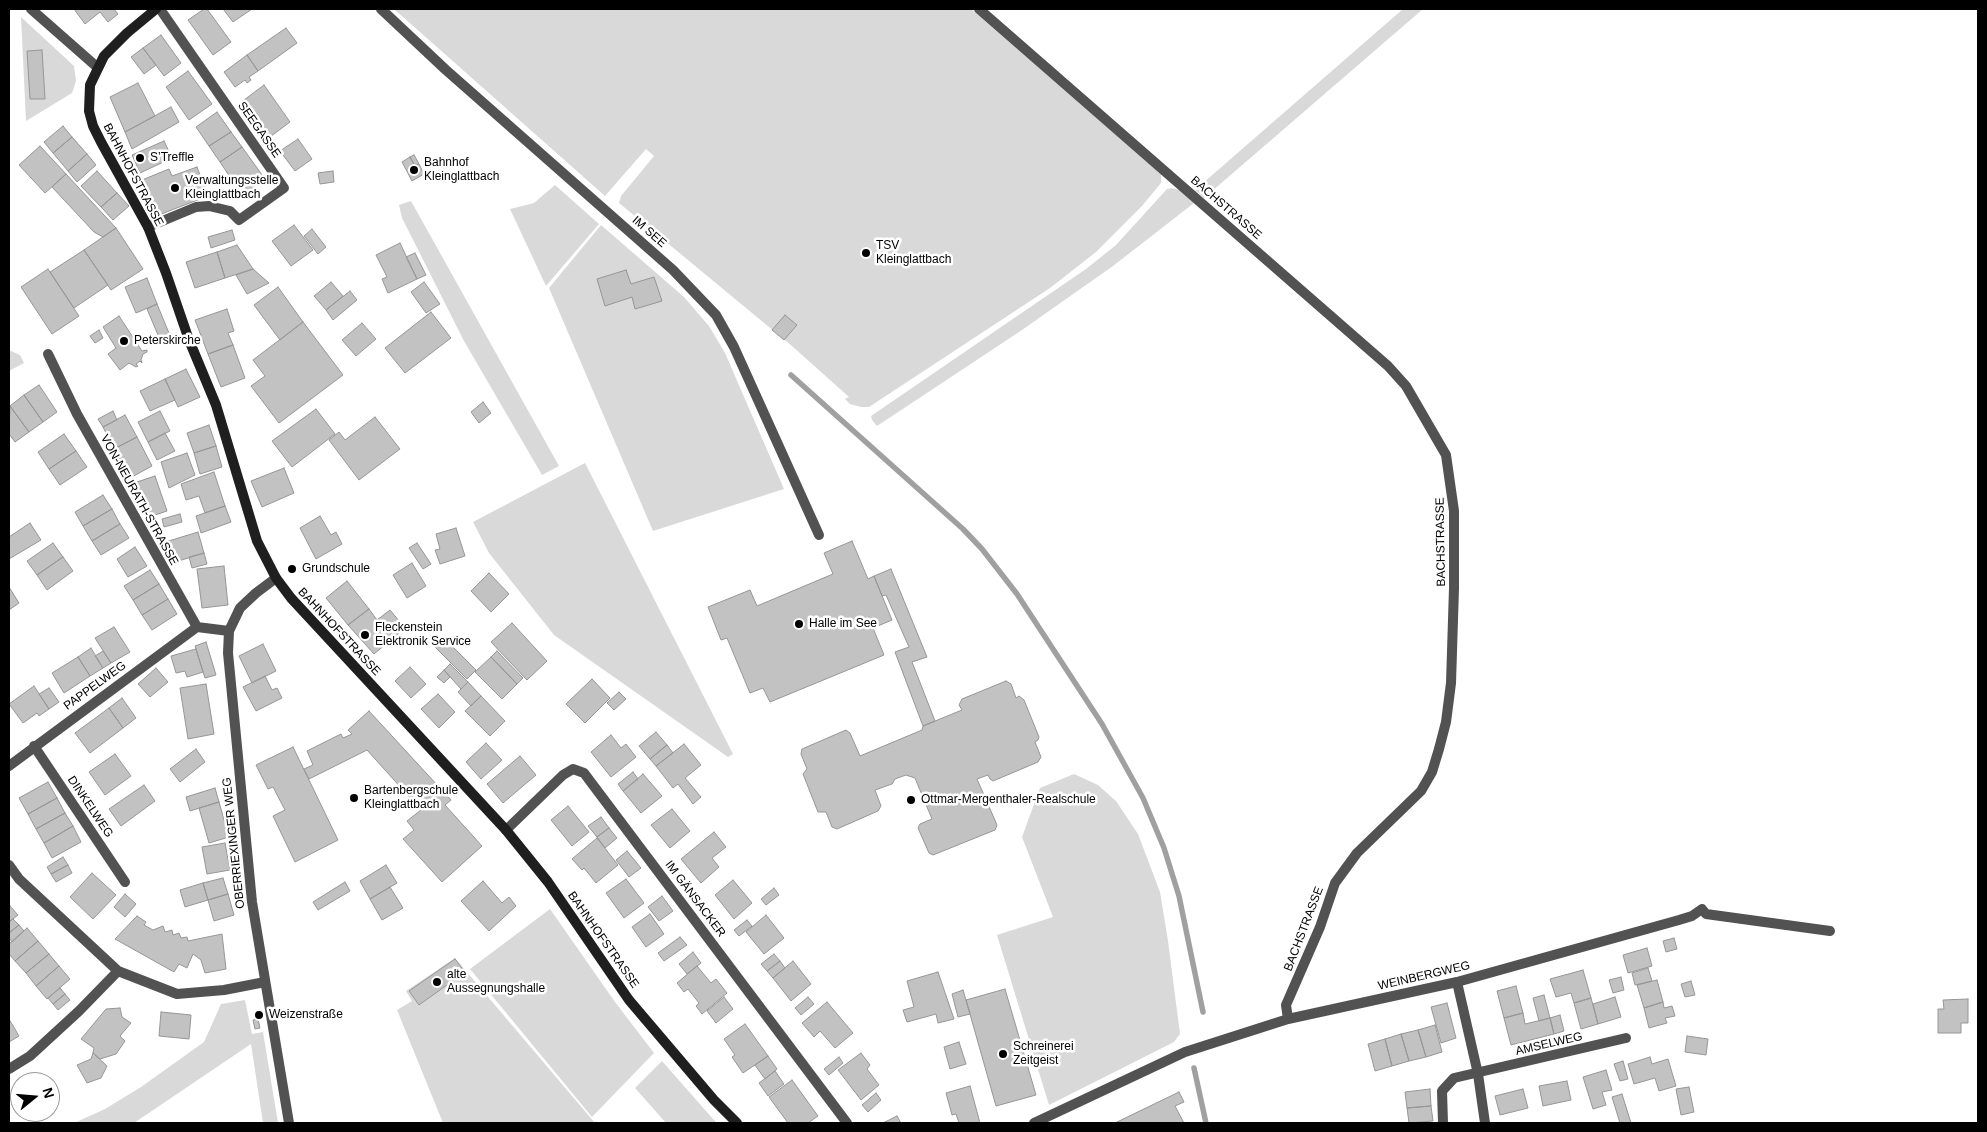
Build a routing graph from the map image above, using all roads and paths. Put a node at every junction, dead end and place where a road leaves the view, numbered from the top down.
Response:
1 (31, 9) edge
2 (158, 9) edge
3 (381, 9) edge
4 (979, 9) edge
5 (97, 67) junction
6 (148, 227) junction
7 (48, 354) dead end
8 (819, 535) dead end
9 (276, 578) junction
10 (197, 627) junction
11 (229, 631) junction
12 (34, 746) junction
13 (9, 766) edge
14 (506, 830) junction
15 (9, 865) edge
16 (125, 882) dead end
17 (1830, 931) dead end
18 (118, 971) junction
19 (265, 982) junction
20 (1457, 982) junction
21 (1288, 1019) junction
22 (1626, 1038) dead end
23 (9, 1069) edge
24 (1478, 1074) junction
25 (289, 1123) edge
26 (737, 1123) edge
27 (847, 1123) edge
28 (1034, 1123) edge
29 (1443, 1123) edge
30 (1485, 1123) edge

1 - 5 street
2 - 5 main road, BAHNHOFSTRASSE
2 - 6 street, SEEGASSE
3 - 8 street, IM SEE
4 - 21 street, BACHSTRASSE
5 - 6 main road, BAHNHOFSTRASSE
6 - 9 main road, BAHNHOFSTRASSE
7 - 10 street, VON-NEURATH-STRASSE
9 - 11 street, OBERRIEXINGER WEG
9 - 14 main road, BAHNHOFSTRASSE
10 - 11 street
10 - 12 street, PAPPELWEG
11 - 19 street, OBERRIEXINGER WEG
12 - 13 street, PAPPELWEG
12 - 16 street, DINKELWEG
14 - 26 main road, BAHNHOFSTRASSE
14 - 27 street, IM GÄNSACKER
15 - 18 street
17 - 20 street, WEINBERGWEG
18 - 19 street
18 - 23 street
19 - 25 street, OBERRIEXINGER WEG
20 - 21 street, WEINBERGWEG
20 - 24 street
21 - 28 street, WEINBERGWEG
22 - 24 street, AMSELWEG
24 - 29 street, AMSELWEG
24 - 30 street

